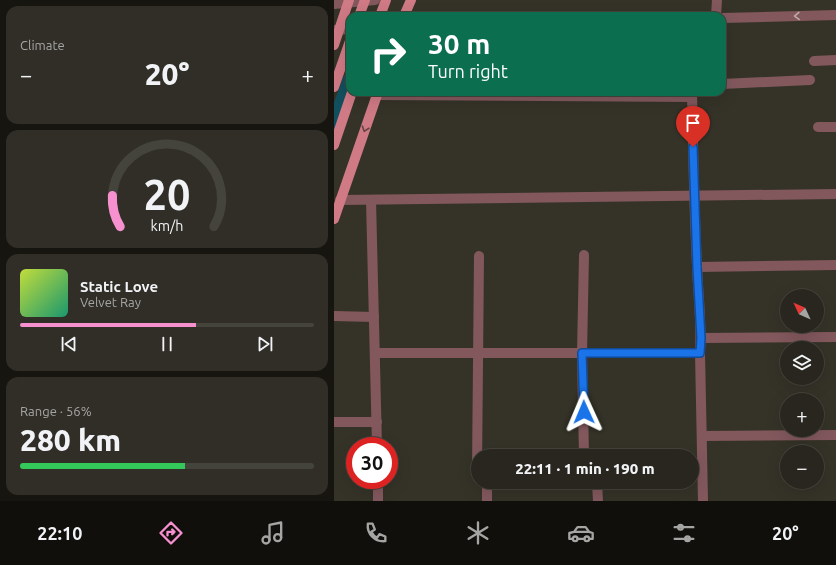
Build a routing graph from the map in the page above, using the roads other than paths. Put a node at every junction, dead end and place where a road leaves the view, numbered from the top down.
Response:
1 (365, 0) edge
2 (375, 0) edge
3 (386, 0) edge
4 (411, 0) edge
5 (717, 0) edge
6 (348, 1) edge
7 (334, 4) edge
8 (360, 12) edge
9 (382, 12) edge
10 (406, 12) edge
11 (716, 12) edge
12 (836, 15) edge
13 (726, 18) edge
14 (346, 29) edge
15 (336, 30) edge
16 (334, 45) edge
17 (346, 53) edge
18 (836, 60) edge
19 (814, 61) dead end
20 (810, 80) dead end
21 (726, 84) edge
22 (334, 88) edge
23 (351, 96) edge
24 (377, 96) edge
25 (692, 96) edge
26 (818, 127) dead end
27 (836, 127) edge
28 (334, 145) edge
29 (836, 194) edge
30 (694, 197) junction
31 (340, 200) junction
32 (371, 200) junction
33 (334, 219) edge
34 (479, 256) dead end
35 (584, 256) dead end
36 (836, 265) edge
37 (697, 267) junction
38 (334, 316) edge
39 (374, 317) junction
40 (836, 337) edge
41 (701, 338) junction
42 (375, 353) junction
43 (478, 353) junction
44 (582, 353) junction
45 (700, 353) junction
46 (334, 422) edge
47 (377, 422) junction
48 (836, 435) edge
49 (702, 436) junction
50 (377, 437) edge
51 (477, 449) edge
52 (584, 449) edge
53 (378, 489) edge
54 (487, 489) edge
55 (597, 489) edge
56 (378, 501) edge
57 (487, 501) edge
58 (598, 501) edge
59 (703, 501) edge

1 - 8 main road, bridge
2 - 6 street
3 - 9 main road
4 - 10 main road
5 - 11 street
6 - 7 street
6 - 15 main road
12 -> 13 street
14 - 15 street
15 - 16 main road
17 - 22 main road
18 - 19 street
20 - 21 street
23 - 28 main road
24 -> 31 main road
25 - 30 street
26 - 27 street
29 - 30 street
30 - 32 street
30 - 37 street
31 - 32 street
31 - 33 main road
32 - 39 street
34 - 43 street
35 - 44 street
36 - 37 street
37 - 41 street
38 - 39 street
39 - 42 street
40 - 41 street
41 - 45 street
42 - 43 street
42 - 47 street
43 - 44 street
43 - 51 street
44 - 45 street
44 - 52 street
45 - 49 street
46 - 47 street
47 - 50 street
48 - 49 street
49 - 59 street
53 - 56 street
54 - 57 street
55 - 58 street

